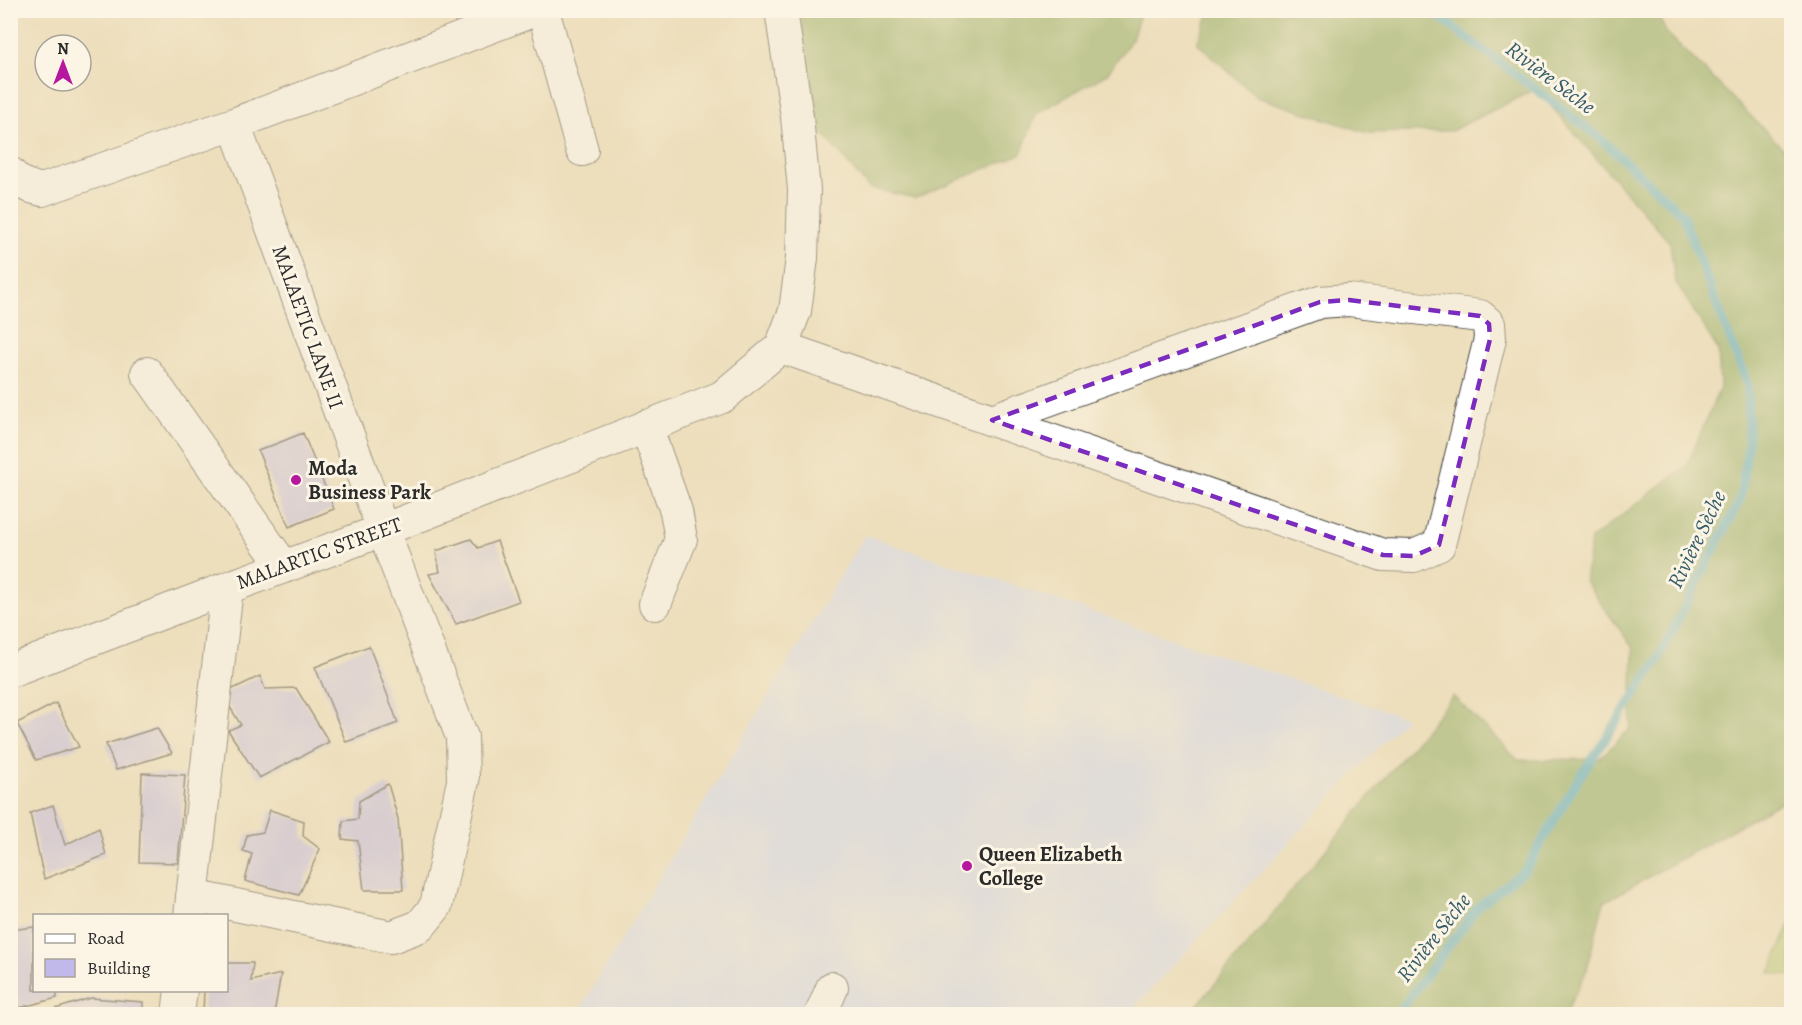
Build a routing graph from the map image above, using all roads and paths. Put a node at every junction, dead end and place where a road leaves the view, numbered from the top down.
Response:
1 (535, 10) edge
2 (543, 10) edge
3 (781, 10) edge
4 (234, 124) junction
5 (582, 150) dead end
6 (10, 173) edge
7 (781, 346) junction
8 (147, 373) dead end
9 (992, 420) junction
10 (646, 426) junction
11 (383, 530) junction
12 (284, 567) junction
13 (227, 588) junction
14 (655, 604) dead end
15 (10, 671) edge
16 (191, 906) edge
17 (181, 992) edge
18 (178, 1014) edge

1 - 4 street
2 - 5 street
3 - 7 street
4 - 6 street
4 - 11 street, MALAETIC LANE II
7 - 9 street
7 - 10 street, MALARTIC STREET
8 - 12 street
9 - 9 street
10 - 11 street, MALARTIC STREET
10 - 14 street
11 - 12 street, MALARTIC STREET
11 - 16 street, MALAETIC LANE II
12 - 13 street, MALARTIC STREET
13 - 15 street, MALARTIC STREET
13 - 16 street
17 - 18 street

